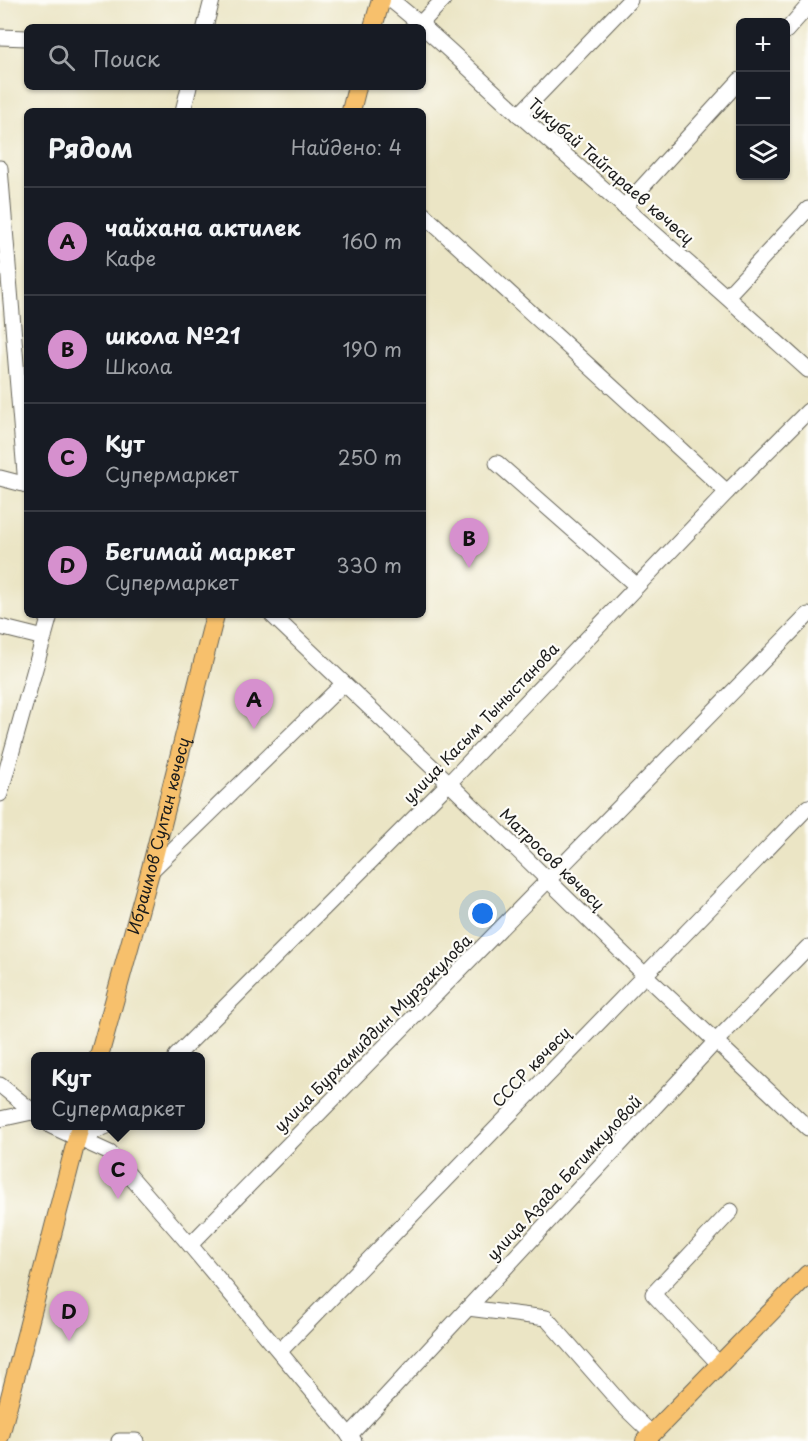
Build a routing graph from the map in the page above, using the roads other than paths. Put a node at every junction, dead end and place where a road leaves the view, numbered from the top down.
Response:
1 (212, 0) edge
2 (381, 0) edge
3 (391, 0) edge
4 (443, 0) edge
5 (630, 0) edge
6 (808, 6) edge
7 (421, 23) joint
8 (206, 24) edge
9 (375, 24) edge
10 (790, 26) edge
11 (426, 28) edge
12 (0, 38) edge
13 (24, 38) edge
14 (736, 85) edge
15 (188, 90) edge
16 (356, 90) edge
17 (184, 108) edge
18 (352, 108) edge
19 (519, 115) junction
20 (0, 168) edge
21 (624, 207) junction
22 (808, 209) edge
23 (426, 217) edge
24 (727, 296) junction
25 (808, 370) edge
26 (808, 411) edge
27 (24, 450) edge
28 (497, 463) dead end
29 (0, 478) edge
30 (24, 484) edge
31 (727, 492) junction
32 (637, 586) junction
33 (808, 615) edge
34 (49, 618) edge
35 (214, 618) edge
36 (275, 618) edge
37 (0, 627) edge
38 (44, 638) junction
39 (343, 684) junction
40 (4, 766) edge
41 (449, 783) junction
42 (0, 794) edge
43 (808, 807) edge
44 (150, 872) junction
45 (548, 881) junction
46 (808, 947) edge
47 (645, 975) junction
48 (716, 1041) junction
49 (100, 1052) edge
50 (180, 1052) edge
51 (0, 1085) edge
52 (31, 1111) edge
53 (31, 1114) edge
54 (0, 1119) edge
55 (808, 1128) edge
56 (78, 1132) edge
57 (731, 1211) dead end
58 (190, 1245) junction
59 (808, 1274) edge
60 (468, 1308) junction
61 (280, 1351) junction
62 (720, 1365) junction
63 (0, 1436) edge
64 (352, 1438) edge
65 (650, 1438) edge
66 (119, 1441) edge
67 (136, 1441) edge

1 - 8 street
2 - 9 main road
3 - 7 street, Тукубай Тайгараев көчөсү
4 - 7 street
5 - 19 street
6 - 10 street
11 - 19 street, Тукубай Тайгараев көчөсү
12 - 13 street
14 - 21 street
15 - 17 street
16 - 18 main road
19 - 21 street, Тукубай Тайгараев көчөсү
20 - 27 street
21 - 24 street, Тукубай Тайгараев көчөсү
22 - 24 street
23 - 31 street
24 - 25 street, Тукубай Тайгараев көчөсү
26 - 31 street, улица Касым Тыныстанова
28 - 32 street
29 - 30 street
31 - 32 street, улица Касым Тыныстанова
32 - 41 street, улица Касым Тыныстанова
33 - 45 street, улица Бурхамиддин Мурзакулова
34 - 38 street
35 - 44 main road, Ибраимов Султан көчөсү
36 - 39 street, Матросов көчөсү
37 - 38 street
38 - 40 street
39 - 41 street, Матросов көчөсү
39 - 44 street
40 - 42 street
41 - 45 street, Матросов көчөсү
41 - 50 street, улица Касым Тыныстанова
43 - 47 street, СССР көчөсү
44 - 49 main road, Ибраимов Султан көчөсү
45 - 47 street, Матросов көчөсү
45 - 58 street, улица Бурхамиддин Мурзакулова
46 - 48 street, улица Азада Бегимкуловой
47 - 48 street, Матросов көчөсү
47 - 61 street, СССР көчөсү
48 - 55 street, Матросов көчөсү
48 - 60 street, улица Азада Бегимкуловой
51 - 52 street
53 - 54 street
56 - 58 street
56 - 63 main road
57 - 62 street
58 - 61 street
59 - 62 main road
60 - 64 street, улица Азада Бегимкуловой
60 - 65 street
61 - 64 street
62 - 65 main road
66 - 67 street

